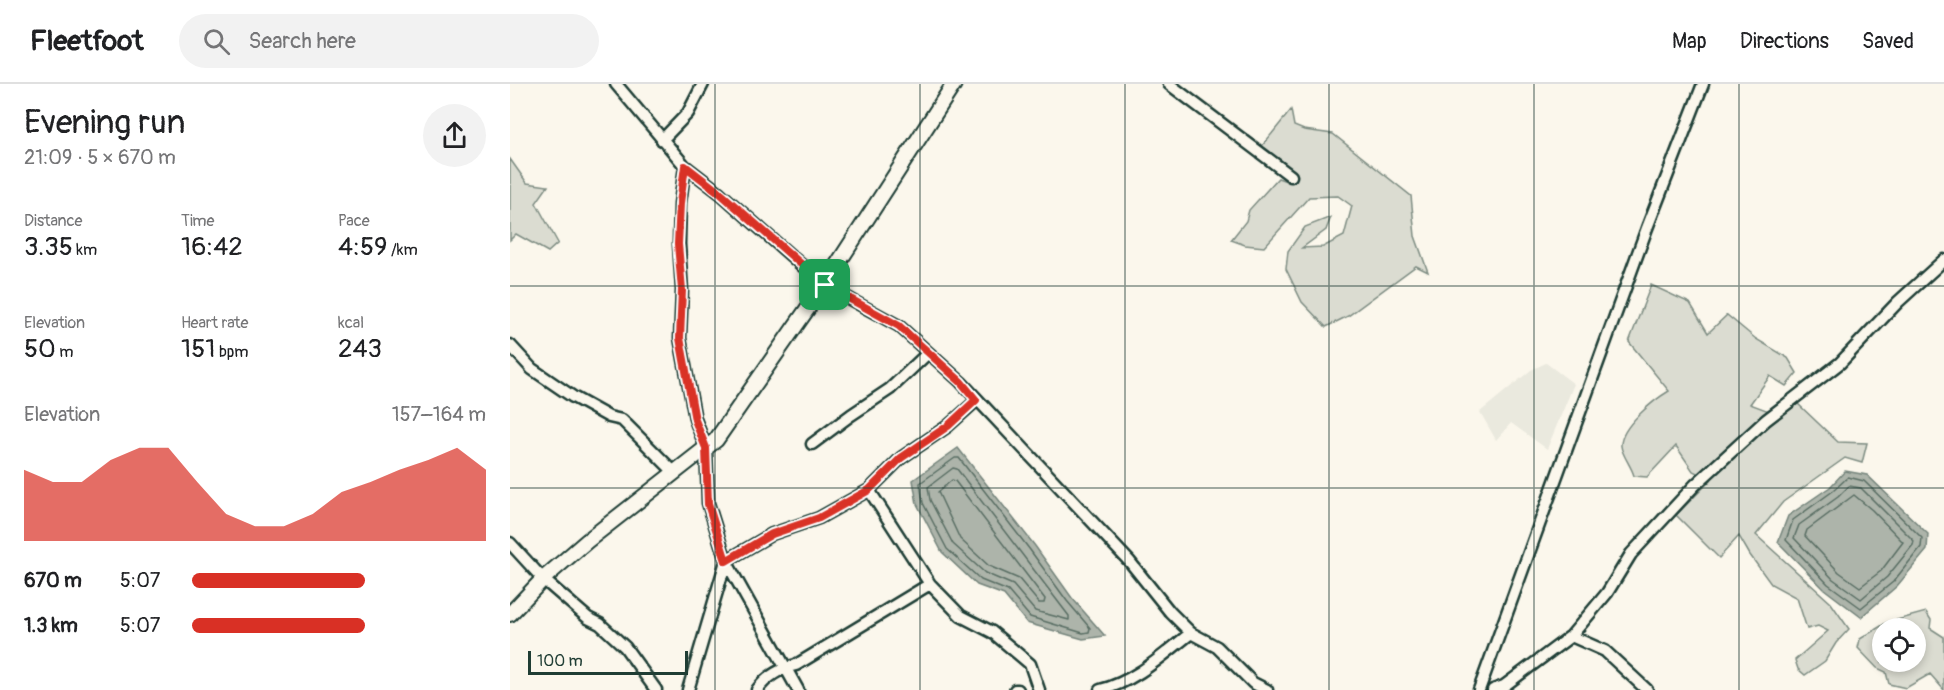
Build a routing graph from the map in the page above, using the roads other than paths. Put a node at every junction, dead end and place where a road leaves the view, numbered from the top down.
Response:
1 (616, 84) edge
2 (703, 84) edge
3 (954, 84) edge
4 (1169, 84) edge
5 (1703, 84) edge
6 (662, 140) junction
7 (685, 166) junction
8 (1291, 176) dead end
9 (1944, 260) edge
10 (825, 285) junction
11 (510, 345) edge
12 (928, 353) junction
13 (976, 400) junction
14 (812, 444) dead end
15 (706, 448) junction
16 (674, 472) junction
17 (869, 490) junction
18 (510, 543) edge
19 (726, 561) junction
20 (543, 579) junction
21 (930, 584) junction
22 (510, 614) edge
23 (1191, 633) junction
24 (1571, 636) junction
25 (784, 668) junction
26 (656, 690) edge
27 (688, 690) edge
28 (757, 690) edge
29 (798, 690) edge
30 (1039, 690) edge
31 (1100, 690) edge
32 (1267, 690) edge
33 (1479, 690) edge
34 (1493, 690) edge
35 (1647, 690) edge

1 - 6 street
2 - 6 street
3 - 10 main road
4 - 8 street
5 - 33 street
6 - 7 street
7 - 10 street
7 - 15 street
9 - 24 street
10 - 12 street
10 - 15 main road
11 - 16 street
12 - 13 street
12 - 14 street
13 - 17 street
13 - 23 street
15 - 16 main road
15 - 19 street
16 - 20 main road
17 - 19 street
17 - 21 street
18 - 20 street
19 - 25 street
19 - 27 street
20 - 22 main road
20 - 26 street
21 - 25 street
21 - 30 street
23 - 31 street
23 - 32 street
24 - 34 street
24 - 35 street
25 - 28 street
25 - 29 street

